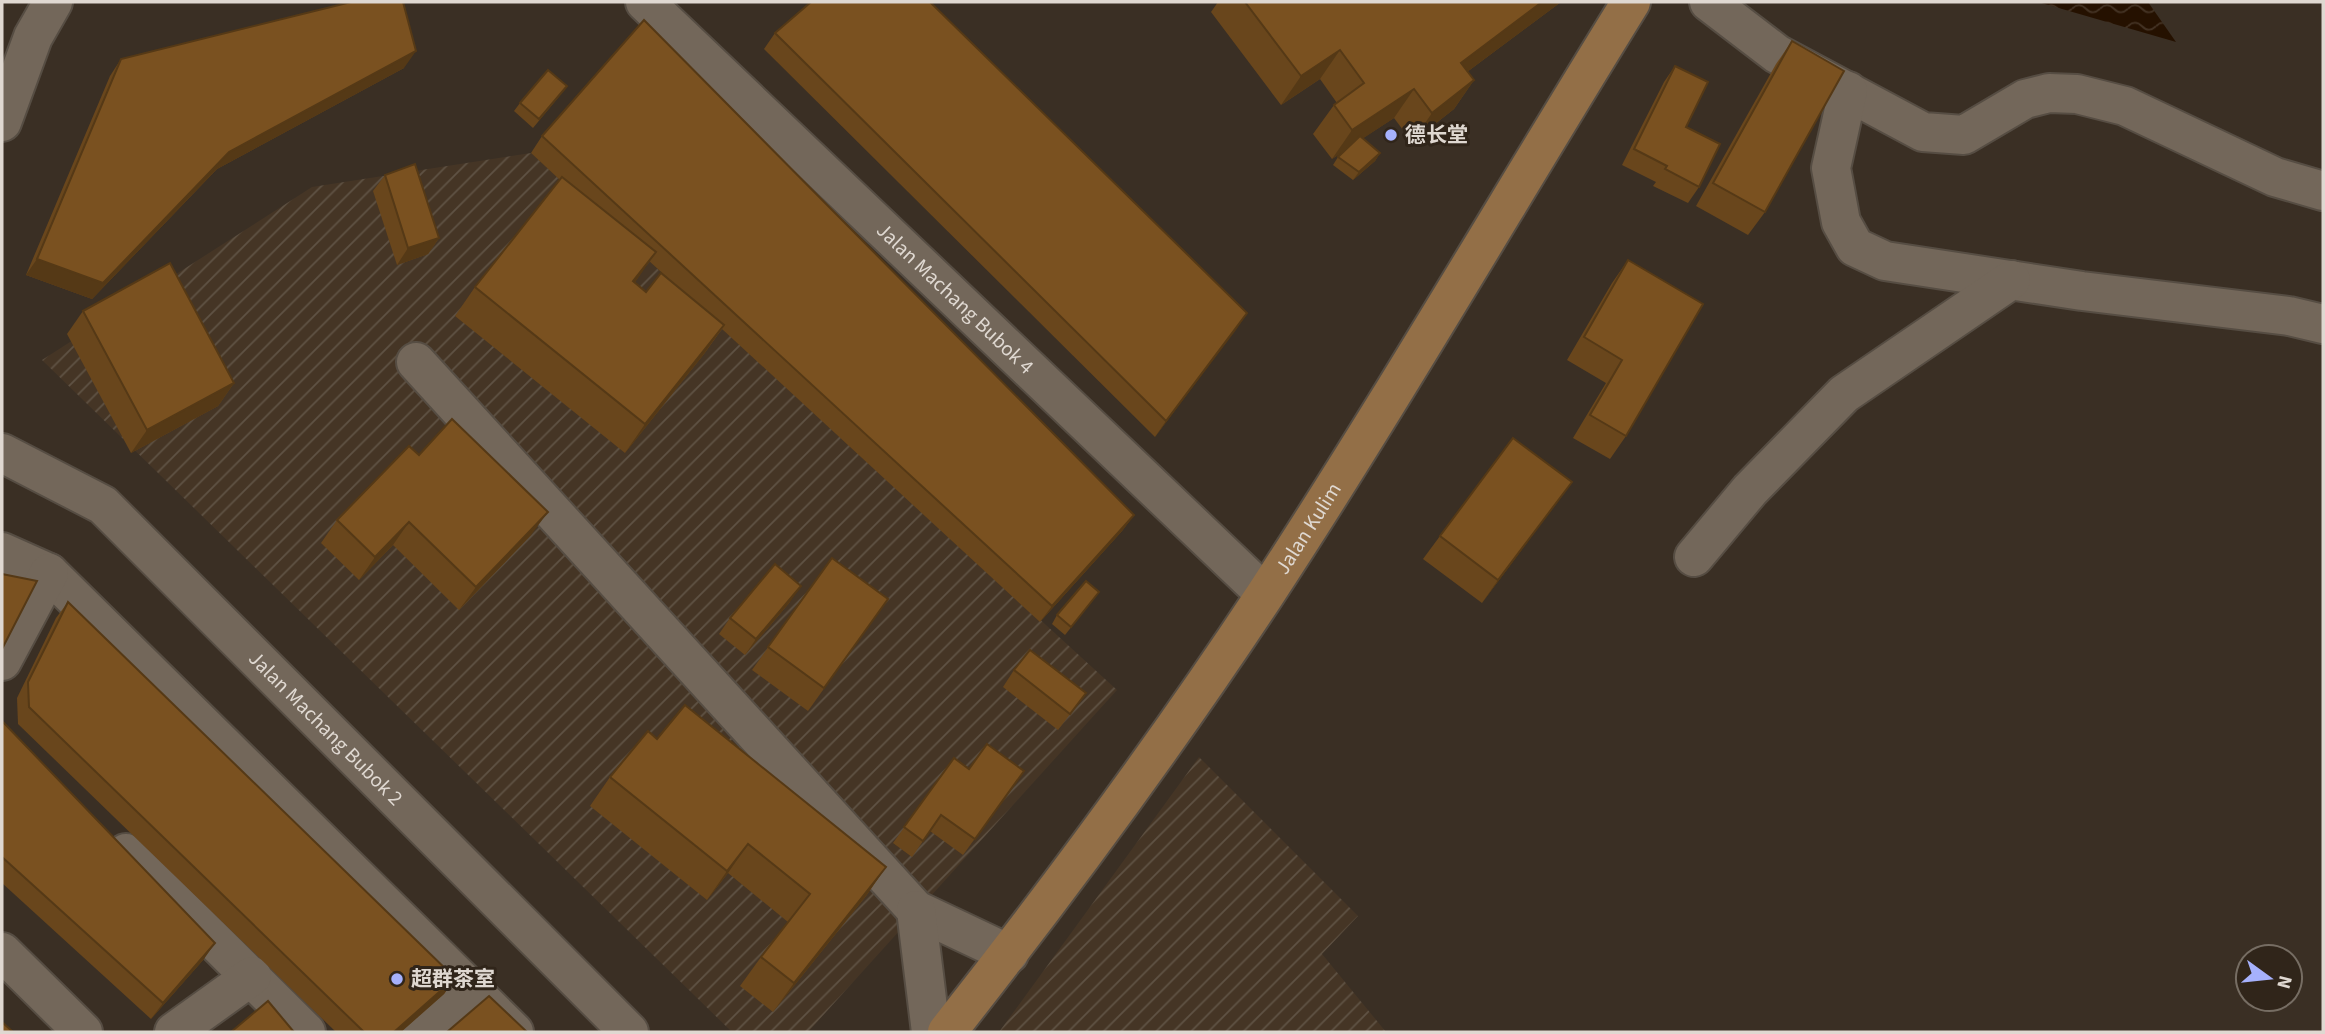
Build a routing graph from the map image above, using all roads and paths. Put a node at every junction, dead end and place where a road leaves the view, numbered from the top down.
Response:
1 (53, 2) edge
2 (645, 2) edge
3 (1631, 2) edge
4 (1709, 2) edge
5 (1848, 91) junction
6 (2, 122) edge
7 (2323, 191) edge
8 (2011, 280) junction
9 (2323, 324) edge
10 (416, 362) dead end
11 (2, 453) edge
12 (2, 552) edge
13 (1694, 557) dead end
14 (49, 573) junction
15 (1265, 594) junction
16 (2, 661) edge
17 (102, 830) edge
18 (916, 910) junction
19 (2, 952) edge
20 (1009, 954) junction
21 (252, 976) junction
22 (471, 990) junction
23 (83, 1032) edge
24 (174, 1032) edge
25 (306, 1032) edge
26 (422, 1032) edge
27 (514, 1032) edge
28 (629, 1032) edge
29 (932, 1032) edge
30 (947, 1032) edge

1 - 6 street
2 - 15 street, Jalan Machang Bubok 4
3 - 15 main road, Jalan Kulim
4 - 5 street
5 - 7 street
5 - 8 street
8 - 9 street
8 - 13 street
10 - 18 street
11 - 28 street, Jalan Machang Bubok 2
12 - 14 street
14 - 16 street
14 - 22 street
15 - 20 main road, Jalan Kulim
17 - 21 street
18 - 20 street
18 - 29 street
19 - 23 street
20 - 30 main road, Jalan Kulim
21 - 24 street
21 - 25 street
22 - 26 street
22 - 27 street

